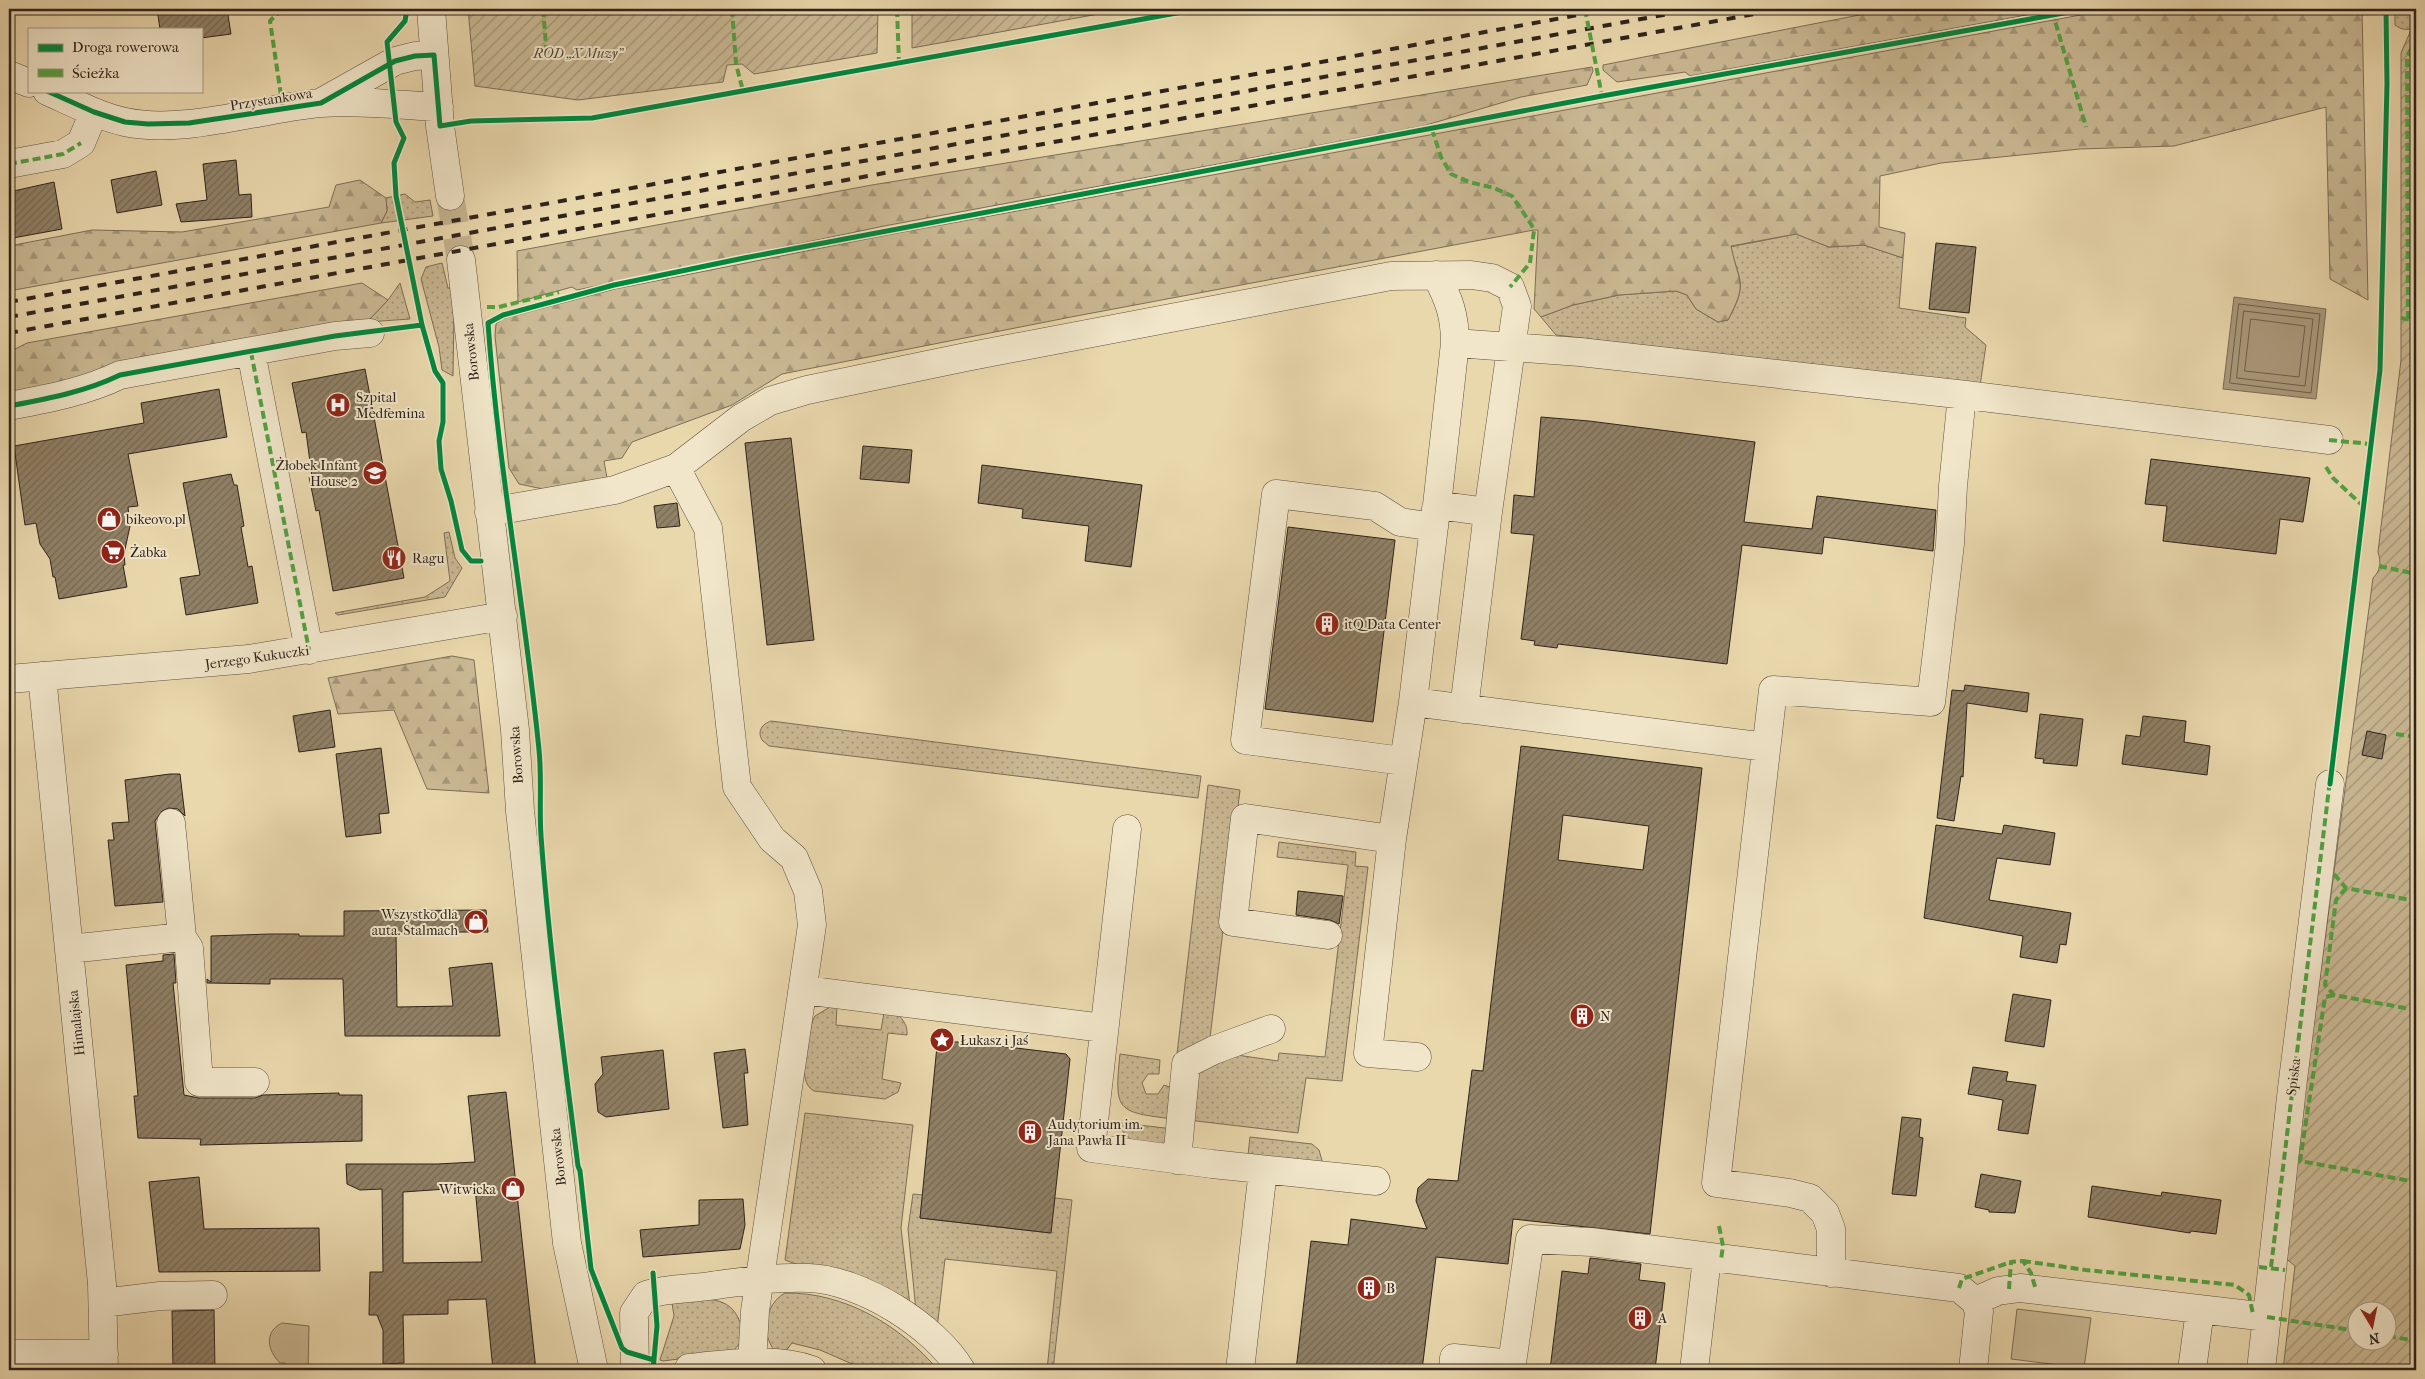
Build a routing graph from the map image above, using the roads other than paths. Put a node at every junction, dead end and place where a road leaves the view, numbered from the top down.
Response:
1 (431, 9) edge
2 (434, 55) junction
3 (9, 75) edge
4 (28, 83) edge
5 (49, 92) edge
6 (321, 103) junction
7 (94, 112) junction
8 (439, 116) junction
9 (9, 164) edge
10 (450, 196) tunnel mouth
11 (460, 260) tunnel mouth
12 (1436, 275) junction
13 (370, 333) dead end
14 (1455, 343) junction
15 (1511, 346) junction
16 (251, 352) junction
17 (1962, 395) junction
18 (9, 406) edge
19 (2329, 440) dead end
20 (676, 468) junction
21 (489, 512) junction
22 (1488, 512) junction
23 (1435, 516) junction
24 (503, 616) junction
25 (309, 650) junction
26 (42, 676) junction
27 (9, 679) edge
28 (1413, 702) junction
29 (1464, 709) junction
30 (1766, 747) junction
31 (1403, 761) junction
32 (2330, 784) dead end
33 (171, 823) dead end
34 (1127, 829) dead end
35 (1392, 839) junction
36 (1328, 935) dead end
37 (182, 937) junction
38 (69, 949) junction
39 (804, 990) junction
40 (1103, 1028) junction
41 (1271, 1029) dead end
42 (1417, 1057) dead end
43 (254, 1082) dead end
44 (1177, 1160) junction
45 (1263, 1170) junction
46 (1376, 1181) dead end
47 (568, 1250) junction
48 (1707, 1258) junction
49 (1831, 1273) junction
50 (762, 1279) junction
51 (213, 1295) dead end
52 (1975, 1301) junction
53 (103, 1303) junction
54 (2200, 1310) junction
55 (2268, 1317) junction
56 (9, 1354) edge
57 (104, 1362) edge
58 (752, 1363) junction
59 (1512, 1367) edge
60 (689, 1368) dead end
61 (575, 1370) edge
62 (594, 1370) edge
63 (635, 1370) edge
64 (812, 1370) edge
65 (961, 1370) edge
66 (1240, 1370) edge
67 (1453, 1370) edge
68 (1694, 1370) edge
69 (1973, 1370) edge
70 (2192, 1370) edge
71 (2261, 1370) edge

1 - 2 street
2 - 6 street, Przystankowa
2 - 8 street
3 - 4 street
5 - 7 street, Przystankowa
6 - 7 street, Przystankowa
6 - 8 street, Przystankowa
7 - 9 street
8 - 10 street
11 - 21 street, Borowska
12 - 14 street
12 - 15 street
12 - 20 street
13 - 16 street
14 - 15 street
14 - 23 street
15 - 17 street
15 - 22 street
16 - 18 street
16 - 25 street
17 - 19 street
17 - 30 street
20 - 21 street
20 - 39 street
21 - 24 street, Borowska
22 - 23 street
22 - 29 street
23 - 28 street
23 - 31 street
24 - 25 street, Jerzego Kukuczki
24 - 47 street, Borowska
25 - 26 street, Jerzego Kukuczki
26 - 27 street, Jerzego Kukuczki
26 - 38 street, Himalajska
28 - 29 street
28 - 31 street
29 - 30 street
30 - 49 street
31 - 35 street
32 - 55 street, Spiska
33 - 37 street
34 - 40 street
35 - 36 street
35 - 42 street
37 - 38 street
37 - 43 street
38 - 53 street, Himalajska
39 - 40 street
39 - 50 street
40 - 44 street
41 - 44 street
44 - 45 street
45 - 46 street
45 - 66 street
47 - 61 street, Borowska
47 - 62 street, Borowska
48 - 49 street
48 - 59 street
48 - 68 street
49 - 52 street
50 - 58 street
50 - 63 street
50 - 65 street
51 - 53 street
52 - 54 street
52 - 69 street
53 - 57 street, Himalajska
54 - 55 street
54 - 70 street
55 - 71 street, Spiska
56 - 57 street
58 - 60 street
58 - 64 street
59 - 67 street

